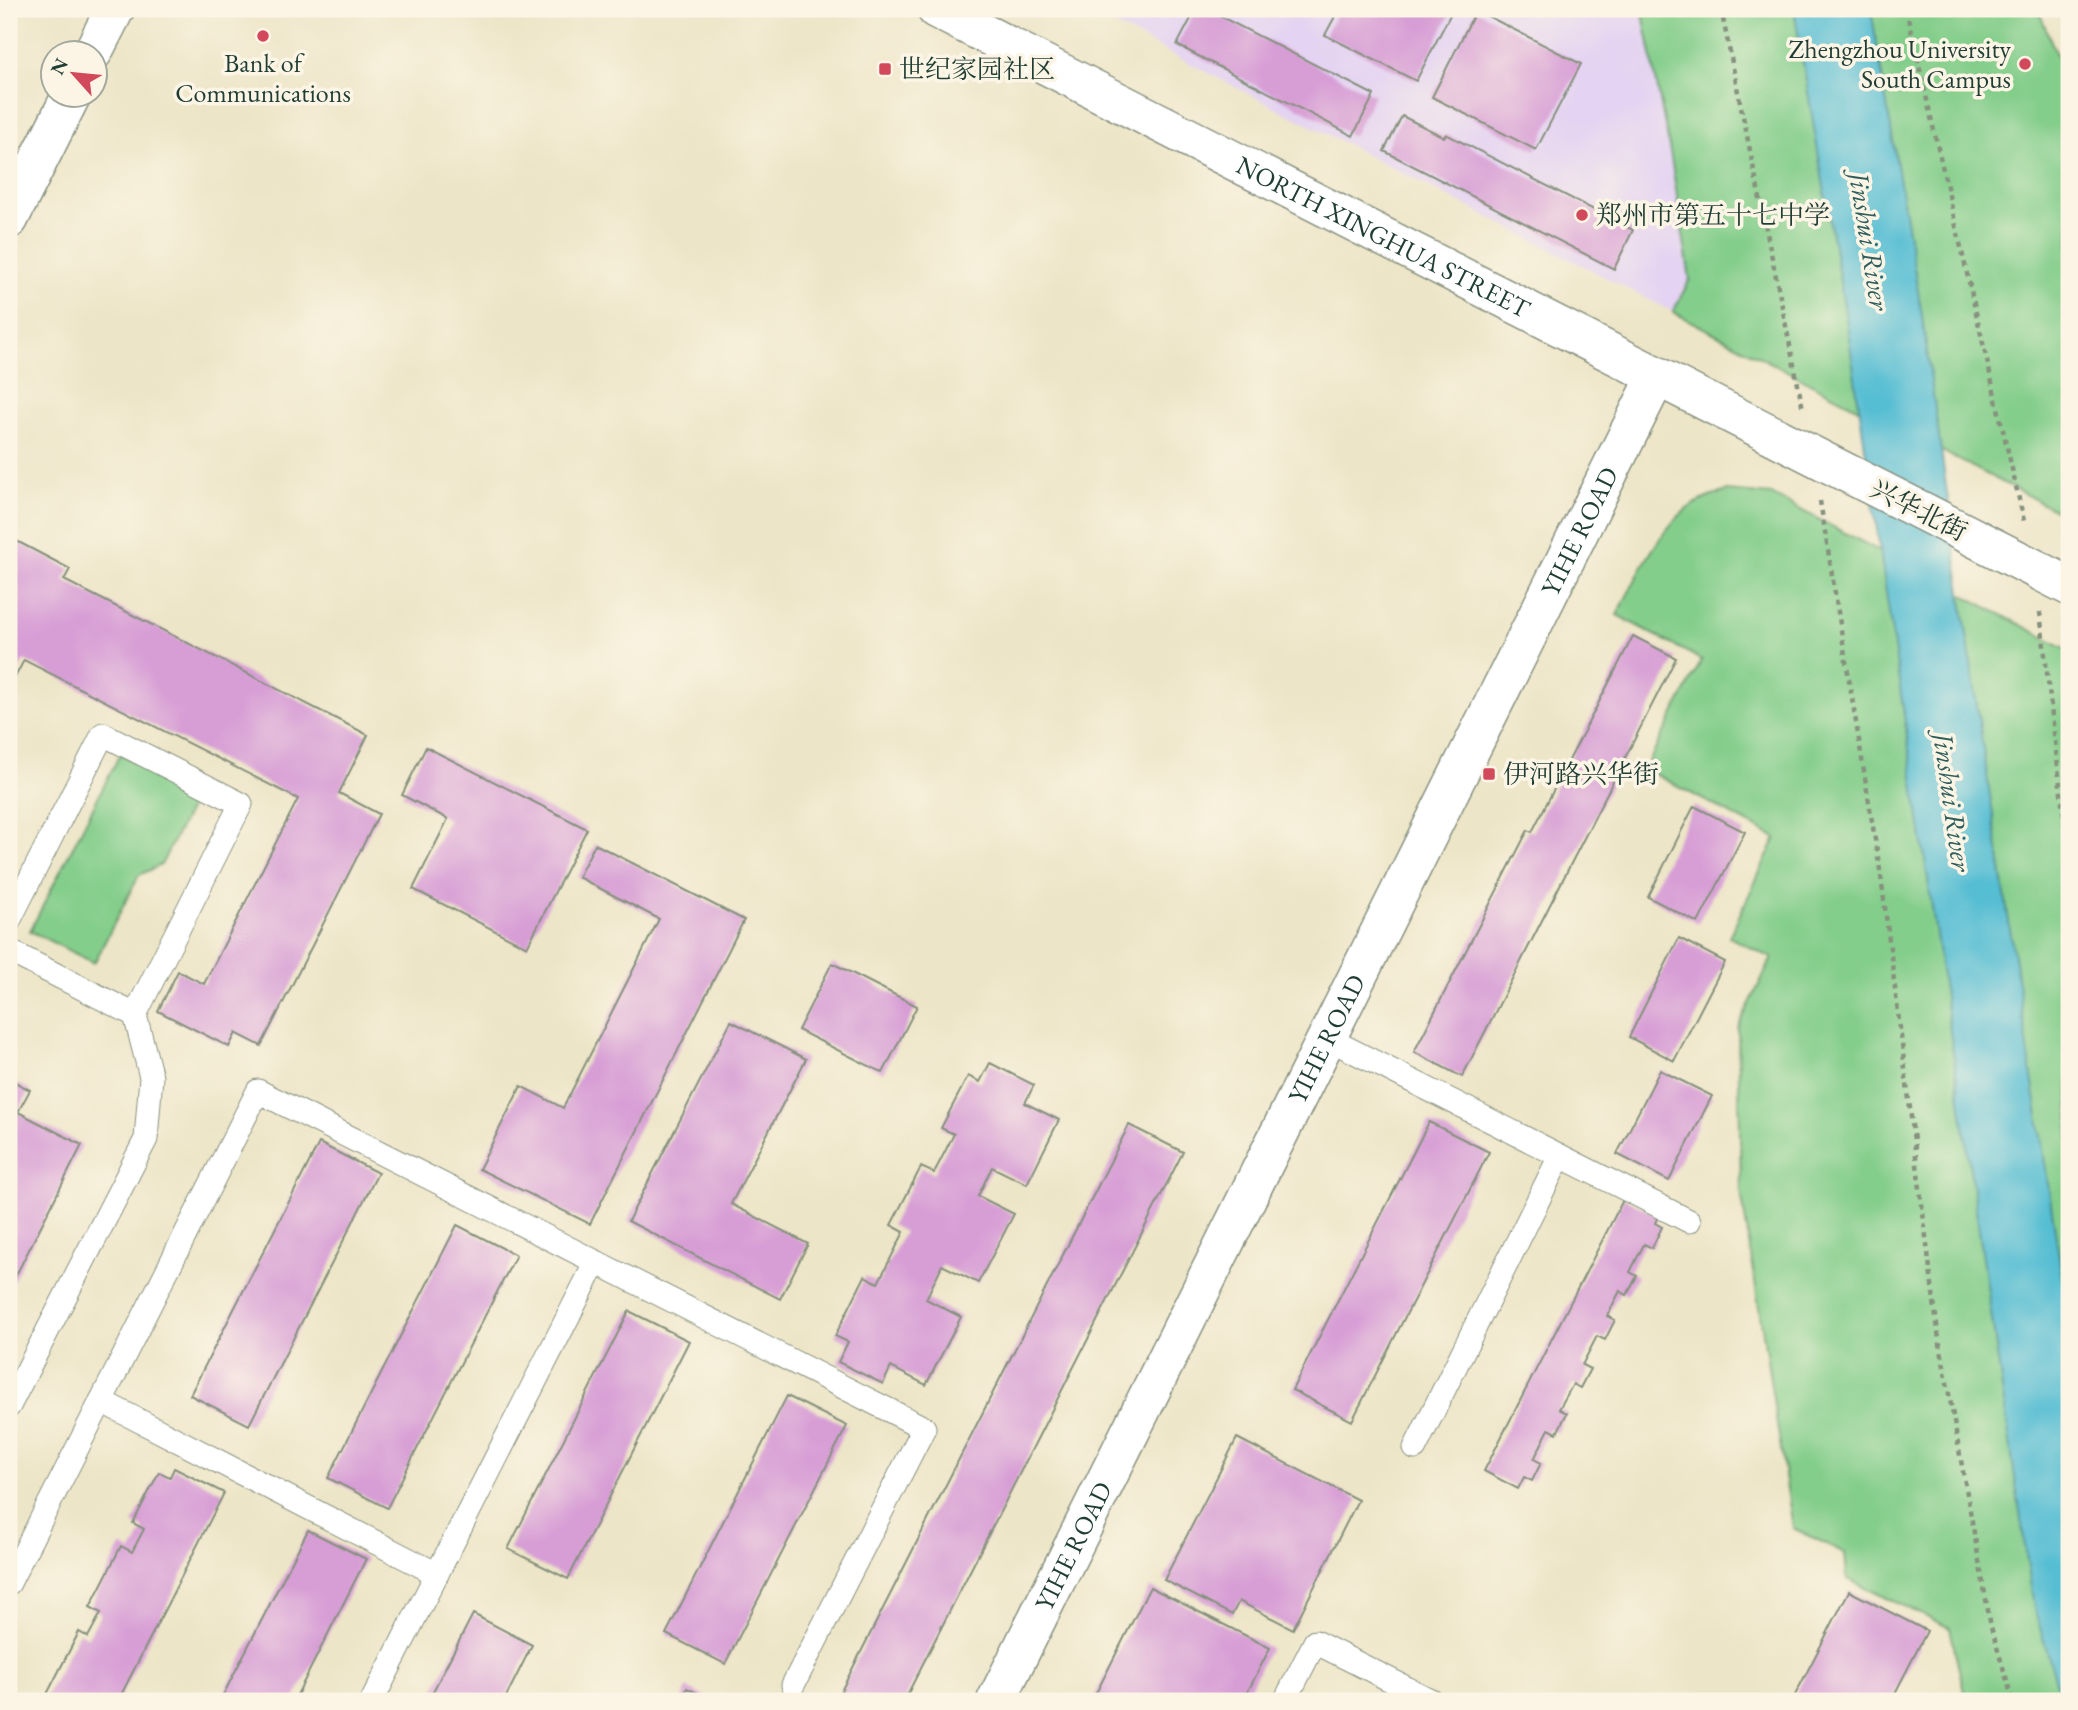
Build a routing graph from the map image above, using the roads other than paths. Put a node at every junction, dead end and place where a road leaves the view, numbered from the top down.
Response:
1 (115, 9) edge
2 (936, 9) edge
3 (100, 38) edge
4 (65, 108) edge
5 (10, 212) edge
6 (1657, 376) junction
7 (1823, 461) joint
8 (2069, 586) edge
9 (9, 921) edge
10 (9, 951) edge
11 (135, 1015) junction
12 (1326, 1038) junction
13 (1560, 1156) junction
14 (1689, 1221) dead end
15 (596, 1262) junction
16 (101, 1401) junction
17 (9, 1406) edge
18 (1415, 1448) dead end
19 (437, 1574) junction
20 (9, 1583) edge
21 (793, 1685) dead end
22 (1390, 1692) edge
23 (372, 1701) edge
24 (996, 1701) edge
25 (1285, 1701) edge
26 (1432, 1701) edge

1 - 3 street
2 - 6 street, NORTH XINGHUA STREET
4 - 5 street
6 - 7 street, NORTH XINGHUA STREET
6 - 12 street, YIHE ROAD
7 - 8 street, 兴华北街
9 - 11 lane
10 - 11 lane
11 - 17 lane
12 - 13 lane
12 - 24 street, YIHE ROAD
13 - 14 lane
13 - 18 lane
15 - 16 lane
15 - 19 lane
15 - 21 lane
16 - 19 lane
16 - 20 lane
19 - 23 lane
22 - 25 lane
22 - 26 lane

